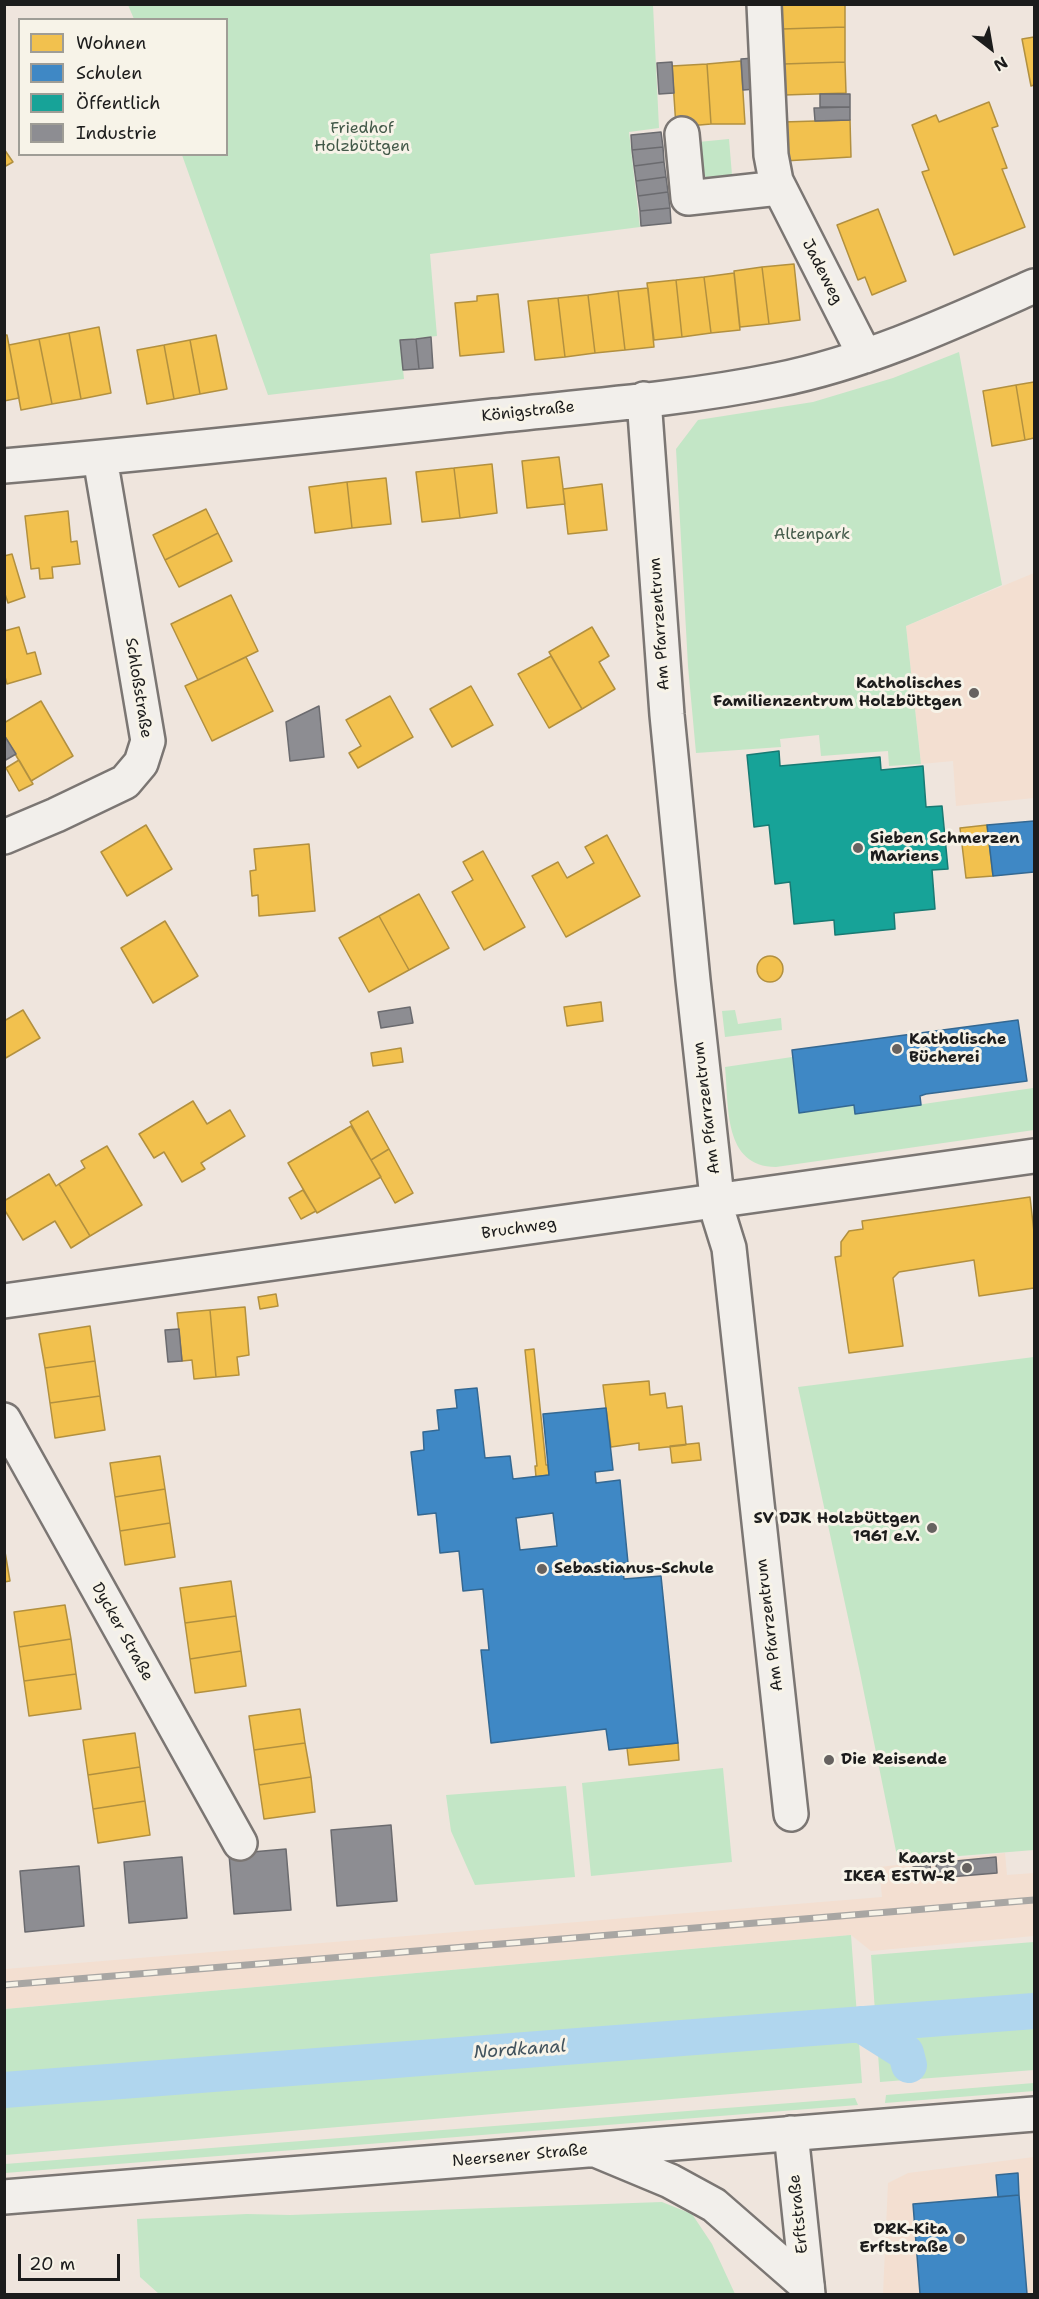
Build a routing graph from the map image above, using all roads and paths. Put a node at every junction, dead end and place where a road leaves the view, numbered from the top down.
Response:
1 (764, 4) edge
2 (682, 134) dead end
3 (779, 188) junction
4 (1035, 286) edge
5 (865, 356) junction
6 (644, 399) junction
7 (100, 458) junction
8 (4, 466) edge
9 (4, 837) edge
10 (1035, 1156) edge
11 (717, 1200) junction
12 (4, 1301) edge
13 (4, 1420) edge
14 (791, 1814) dead end
15 (240, 1843) dead end
16 (1035, 2114) edge
17 (791, 2133) junction
18 (594, 2150) junction
19 (4, 2197) edge
20 (807, 2290) edge

1 - 3 street, Jadeweg
2 - 3 street
3 - 5 street, Jadeweg
4 - 5 street, Königstraße
5 - 6 street, Königstraße
6 - 7 street, Königstraße
6 - 11 street, Am Pfarrzentrum
7 - 8 street, Königstraße
7 - 9 street, Schloßstraße
10 - 11 street, Bruchweg
11 - 12 street, Bruchweg
11 - 14 street, Am Pfarrzentrum
13 - 15 street, Dycker Straße
16 - 17 street, Neersener Straße
17 - 18 street, Neersener Straße
17 - 20 street, Erftstraße
18 - 19 street, Neersener Straße
18 - 20 street

